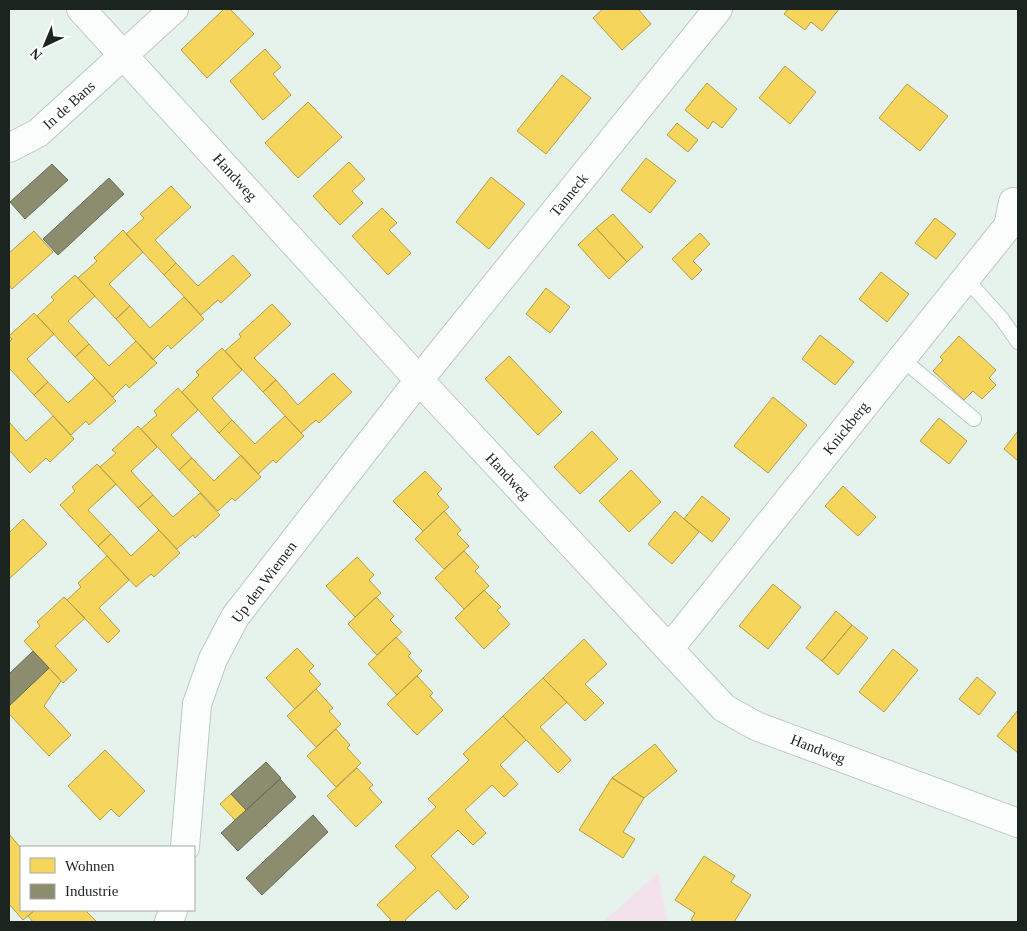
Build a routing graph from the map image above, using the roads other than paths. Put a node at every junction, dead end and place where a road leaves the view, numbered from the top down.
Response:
1 (82, 9) edge
2 (174, 9) edge
3 (718, 9) edge
4 (124, 55) junction
5 (9, 148) edge
6 (1012, 202) dead end
7 (966, 279) junction
8 (1018, 342) edge
9 (902, 359) junction
10 (419, 380) junction
11 (974, 419) dead end
12 (669, 649) junction
13 (1018, 823) edge
14 (185, 846) edge

1 - 4 street, Handweg
2 - 4 street, In de Bans
3 - 10 street, Tanneck
4 - 5 street, In de Bans
4 - 10 street, Handweg
6 - 7 street, Knickberg
7 - 8 lane
7 - 9 street, Knickberg
9 - 11 lane
9 - 12 street, Knickberg
10 - 12 street, Handweg
10 - 14 street, Up den Wiemen
12 - 13 street, Handweg

